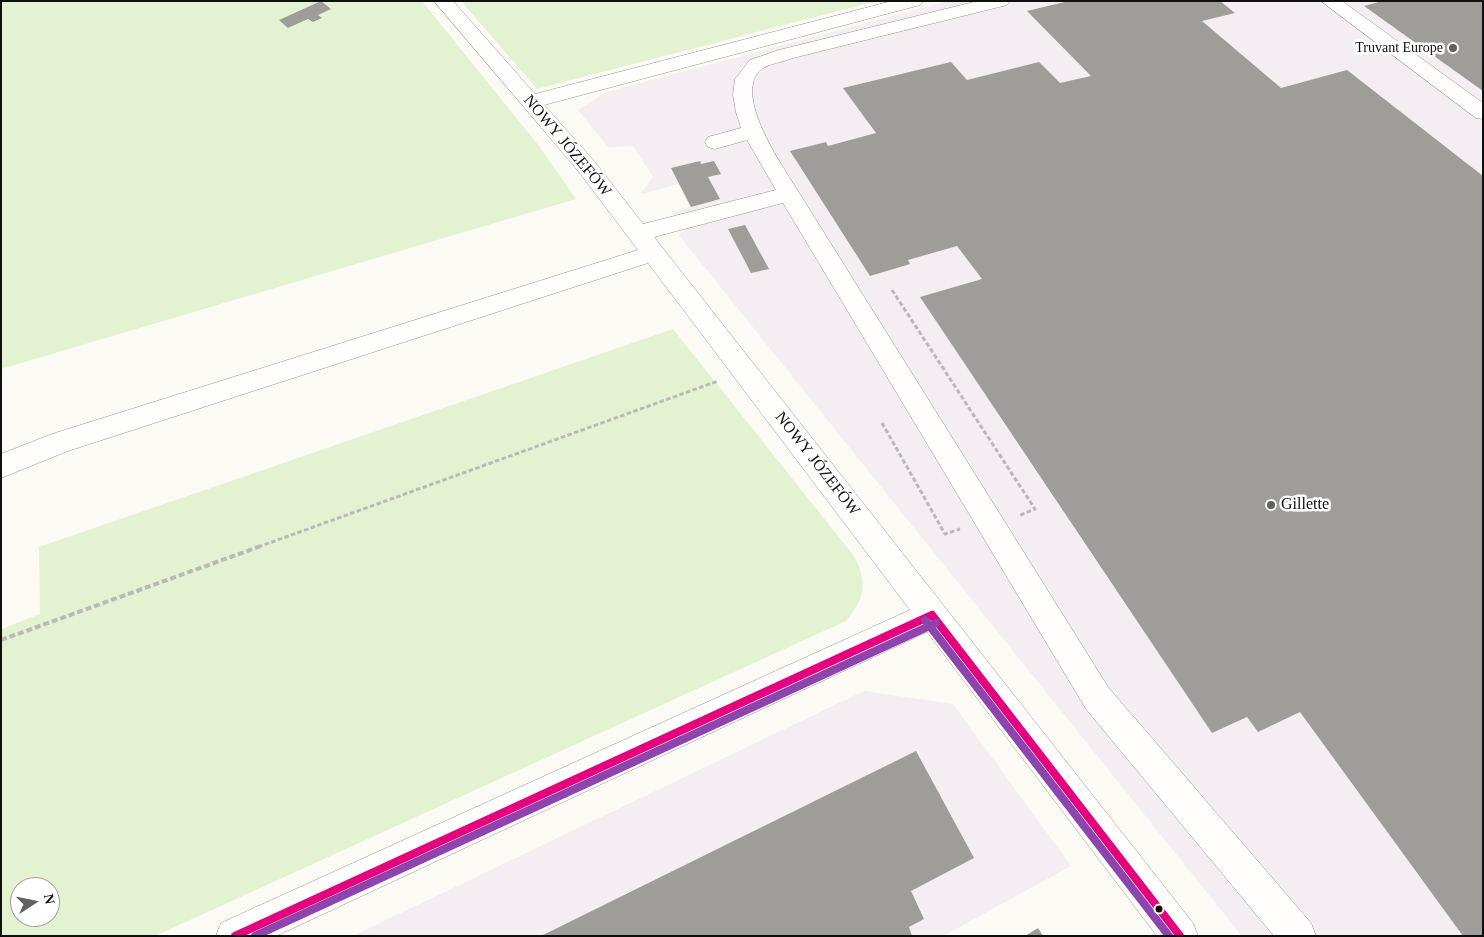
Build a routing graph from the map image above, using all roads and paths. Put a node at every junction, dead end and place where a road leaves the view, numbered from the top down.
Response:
1 (443, 1) edge
2 (914, 1) edge
3 (1000, 1) edge
4 (1330, 1) edge
5 (530, 102) junction
6 (1483, 112) edge
7 (753, 132) junction
8 (715, 142) dead end
9 (789, 194) junction
10 (638, 232) junction
11 (654, 253) junction
12 (745, 371) junction
13 (1, 466) edge
14 (932, 614) junction
15 (1, 640) edge
16 (234, 936) edge
17 (1180, 936) edge
18 (1298, 936) edge

1 - 5 street, NOWY JÓZEFÓW
2 - 5 street
3 - 7 street
4 - 6 street
5 - 10 street, NOWY JÓZEFÓW
7 - 8 street
7 - 9 street
9 - 10 street
9 - 18 street
10 - 11 street, NOWY JÓZEFÓW
11 - 12 street, NOWY JÓZEFÓW
11 - 13 street
12 - 14 street, NOWY JÓZEFÓW
12 - 15 path
14 - 16 street
14 - 17 street, NOWY JÓZEFÓW

